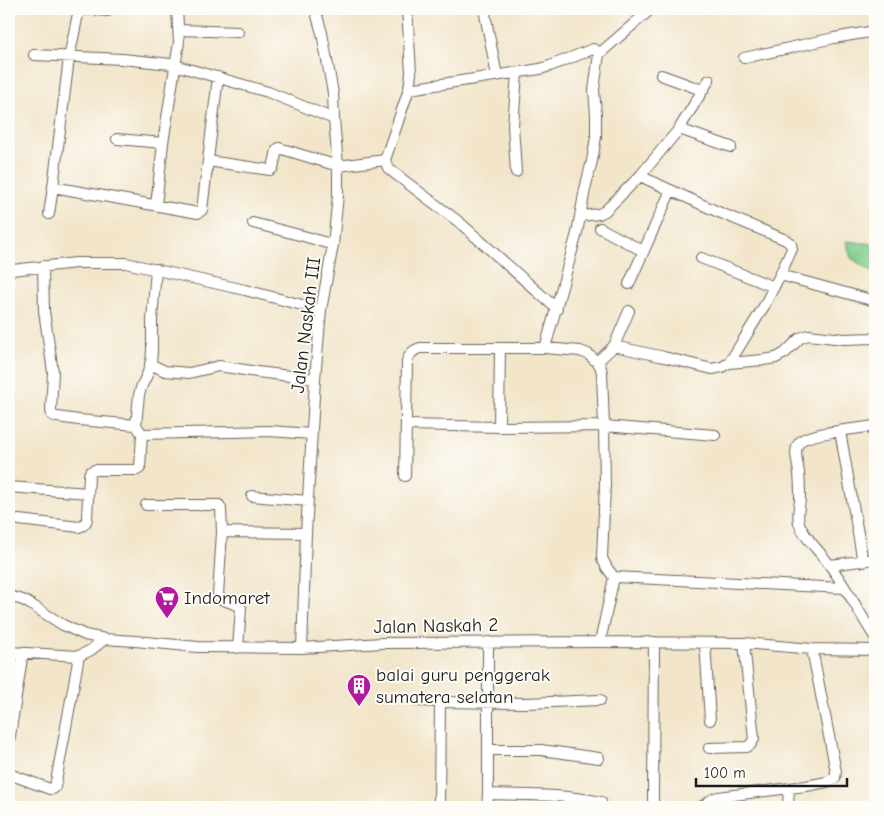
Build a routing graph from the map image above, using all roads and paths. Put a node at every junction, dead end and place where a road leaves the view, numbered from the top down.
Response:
1 (79, 9) edge
2 (178, 9) edge
3 (315, 9) edge
4 (407, 9) edge
5 (484, 9) edge
6 (651, 9) edge
7 (108, 10) dead end
8 (179, 30) junction
9 (875, 31) edge
10 (238, 32) dead end
11 (598, 54) junction
12 (34, 56) dead end
13 (69, 58) junction
14 (744, 58) dead end
15 (176, 66) junction
16 (517, 73) junction
17 (661, 74) dead end
18 (497, 76) junction
19 (218, 78) junction
20 (709, 80) dead end
21 (409, 89) junction
22 (702, 90) junction
23 (334, 119) junction
24 (679, 129) junction
25 (117, 139) dead end
26 (163, 143) junction
27 (731, 147) dead end
28 (385, 160) junction
29 (208, 161) junction
30 (338, 166) junction
31 (516, 172) dead end
32 (640, 176) junction
33 (53, 187) junction
34 (672, 190) junction
35 (156, 205) junction
36 (48, 214) dead end
37 (581, 216) junction
38 (253, 222) dead end
39 (600, 228) dead end
40 (334, 245) junction
41 (643, 251) junction
42 (701, 258) dead end
43 (43, 266) junction
44 (156, 269) junction
45 (9, 272) edge
46 (780, 275) junction
47 (629, 284) dead end
48 (774, 287) junction
49 (875, 301) edge
50 (556, 309) junction
51 (321, 310) junction
52 (629, 311) dead end
53 (875, 338) edge
54 (614, 346) junction
55 (500, 348) junction
56 (545, 348) junction
57 (597, 362) junction
58 (728, 363) junction
59 (150, 364) junction
60 (315, 379) junction
61 (406, 425) junction
62 (604, 426) junction
63 (874, 426) edge
64 (500, 427) junction
65 (139, 430) junction
66 (840, 431) junction
67 (312, 434) junction
68 (715, 435) dead end
69 (875, 439) edge
70 (405, 476) dead end
71 (9, 487) edge
72 (88, 493) junction
73 (252, 496) dead end
74 (308, 501) junction
75 (146, 505) dead end
76 (19, 520) dead end
77 (222, 532) junction
78 (306, 532) junction
79 (875, 559) edge
80 (863, 562) junction
81 (830, 565) junction
82 (614, 577) junction
83 (844, 588) junction
84 (9, 596) edge
85 (875, 637) edge
86 (104, 640) junction
87 (488, 642) junction
88 (600, 642) junction
89 (654, 642) junction
90 (744, 643) junction
91 (705, 644) junction
92 (238, 648) junction
93 (302, 648) junction
94 (812, 649) junction
95 (875, 650) edge
96 (9, 652) edge
97 (23, 652) junction
98 (79, 656) junction
99 (600, 700) dead end
100 (418, 701) dead end
101 (440, 702) junction
102 (488, 702) junction
103 (710, 720) dead end
104 (9, 742) edge
105 (709, 748) dead end
106 (488, 750) junction
107 (599, 758) dead end
108 (9, 774) edge
109 (789, 788) junction
110 (488, 794) junction
111 (439, 807) edge
112 (487, 807) edge
113 (600, 807) edge
114 (654, 807) edge
115 (700, 807) edge
116 (788, 807) edge

1 - 7 street
1 - 13 street
2 - 8 street
3 - 23 street, Jalan Naskah III
4 - 21 street
5 - 18 street
6 - 11 street
8 - 10 street
8 - 15 street
9 - 14 street
11 - 16 street
11 - 37 street
12 - 13 street
13 - 15 street
13 - 33 street
15 - 19 street
15 - 26 street
16 - 18 street
16 - 31 street
17 - 22 street
18 - 21 street
19 - 23 street
19 - 29 street
20 - 22 street
21 - 28 street
22 - 24 street
23 - 30 street, Jalan Naskah III
24 - 27 street
24 - 32 street
25 - 26 street
26 - 35 street
28 - 30 street
28 - 50 street
29 - 30 street
29 - 35 street
30 - 40 street, Jalan Naskah III
32 - 34 street
32 - 37 street
33 - 35 street
33 - 36 street
34 - 41 street
34 - 46 street
37 - 50 street
38 - 40 street
39 - 41 street
40 - 51 street, Jalan Naskah III
41 - 47 street
42 - 48 street
43 - 44 street
43 - 45 street
43 - 65 street
44 - 51 street
44 - 59 street
46 - 48 street
46 - 49 street
48 - 58 street
50 - 56 street
51 - 60 street, Jalan Naskah III
52 - 54 street
53 - 58 street
54 - 57 street
54 - 58 street
55 - 56 street
55 - 61 street
55 - 64 street
56 - 57 street
57 - 62 street
59 - 60 street
59 - 65 street
60 - 67 street, Jalan Naskah III
61 - 64 street
61 - 70 street
62 - 64 street
62 - 68 street
62 - 82 street
63 - 66 street
63 - 69 street
65 - 67 street
65 - 72 street
66 - 80 street
66 - 81 street
67 - 74 street, Jalan Naskah III
71 - 72 street
72 - 76 street
73 - 74 street
74 - 78 street, Jalan Naskah III
75 - 77 street
77 - 78 street
77 - 92 street
78 - 93 street, Jalan Naskah III
79 - 80 street
80 - 81 street
81 - 83 street
82 - 83 street
82 - 88 street
83 - 85 street
84 - 86 street, Jalan Naskah 2
86 - 92 street, Jalan Naskah 2
86 - 98 street
87 - 88 street, Jalan Naskah 2
87 - 93 street, Jalan Naskah 2
87 - 102 street
88 - 89 street, Jalan Naskah 2
89 - 91 street, Jalan Naskah 2
89 - 114 street
90 - 91 street, Jalan Naskah 2
90 - 94 street, Jalan Naskah 2
90 - 105 street
91 - 103 street
92 - 93 street, Jalan Naskah 2
94 - 95 street, Jalan Naskah 2
94 - 109 street
96 - 97 street
97 - 98 street
97 - 104 street
98 - 108 street
99 - 102 street
100 - 101 street
101 - 102 street
101 - 111 street
102 - 106 street
106 - 107 street
106 - 110 street
109 - 115 street
109 - 116 street
110 - 112 street
110 - 113 street

